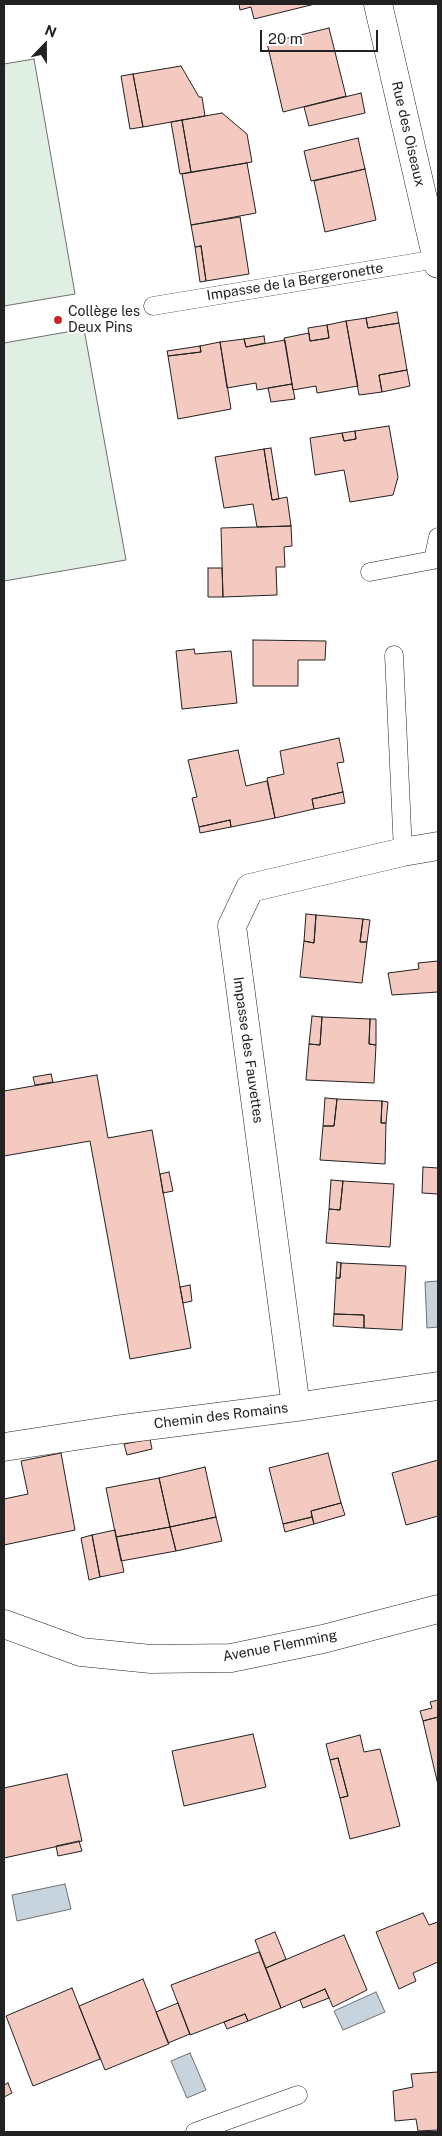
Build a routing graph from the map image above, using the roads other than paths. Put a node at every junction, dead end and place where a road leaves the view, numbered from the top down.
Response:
1 (378, 4) edge
2 (438, 262) edge
3 (153, 306) dead end
4 (438, 537) edge
5 (435, 559) edge
6 (370, 572) dead end
7 (394, 655) dead end
8 (438, 846) edge
9 (403, 852) junction
10 (438, 1386) edge
11 (296, 1407) junction
12 (4, 1447) edge
13 (438, 1609) edge
14 (4, 1624) edge
15 (298, 2095) dead end
16 (195, 2132) edge

1 - 2 street, Rue des Oiseaux
2 - 3 lane, Impasse de la Bergeronette
4 - 5 lane
5 - 6 lane
7 - 9 lane
8 - 9 street, Impasse des Fauvettes
9 - 11 street, Impasse des Fauvettes
10 - 11 street, Chemin des Romains
11 - 12 street, Chemin des Romains
13 - 14 street, Avenue Flemming
15 - 16 lane

